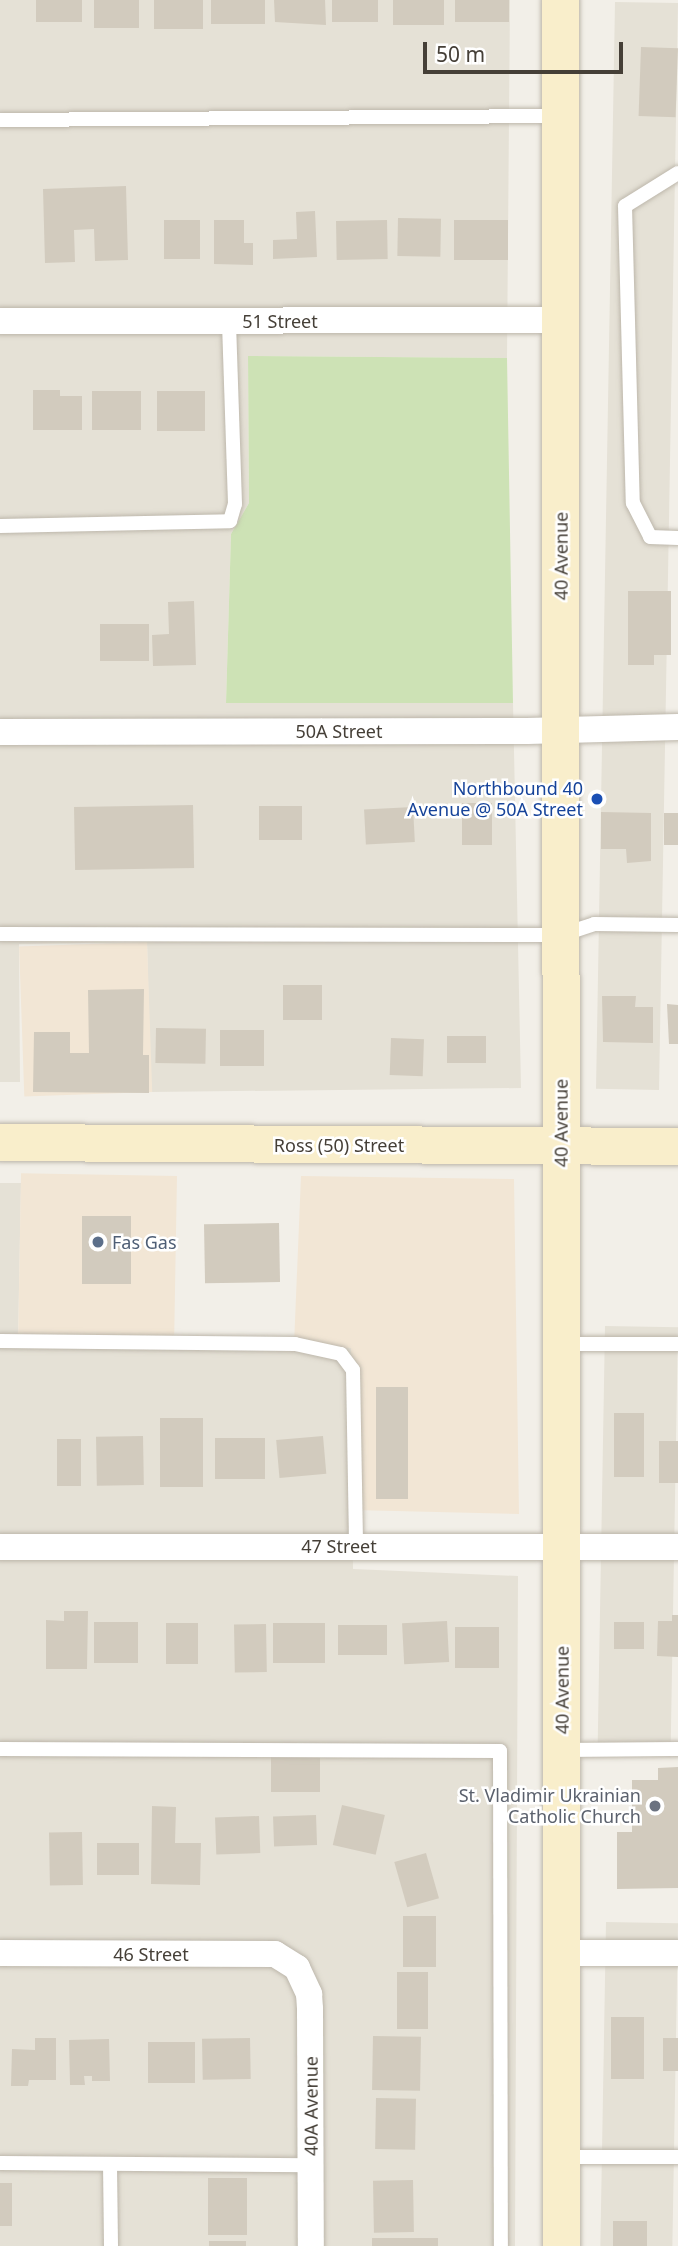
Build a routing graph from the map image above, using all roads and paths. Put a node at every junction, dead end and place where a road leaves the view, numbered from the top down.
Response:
1 (560, 0) edge
2 (559, 116) junction
3 (0, 120) edge
4 (678, 173) edge
5 (561, 320) junction
6 (0, 321) edge
7 (229, 321) junction
8 (0, 526) edge
9 (678, 538) edge
10 (678, 727) edge
11 (561, 729) junction
12 (0, 732) edge
13 (678, 925) edge
14 (0, 934) edge
15 (561, 935) junction
16 (0, 1142) edge
17 (561, 1146) junction
18 (678, 1146) edge
19 (0, 1341) edge
20 (678, 1343) edge
21 (562, 1344) junction
22 (356, 1546) junction
23 (0, 1547) edge
24 (562, 1547) junction
25 (678, 1547) edge
26 (0, 1749) edge
27 (562, 1749) junction
28 (678, 1749) edge
29 (0, 1953) edge
30 (563, 1953) junction
31 (678, 1953) edge
32 (296, 1968) joint
33 (561, 2157) junction
34 (678, 2157) edge
35 (0, 2162) edge
36 (110, 2164) junction
37 (311, 2165) junction
38 (111, 2246) edge
39 (311, 2246) edge
40 (501, 2246) edge
41 (561, 2246) edge

1 - 2 main road, 40 Avenue
2 - 3 lane
2 - 5 main road, 40 Avenue
4 - 9 lane
5 - 7 street, 51 Street
5 - 11 main road, 40 Avenue
6 - 7 street, 51 Street
7 - 8 lane
10 - 11 street, 50A Street
11 - 12 street, 50A Street
11 - 15 main road, 40 Avenue
13 - 15 lane
14 - 15 lane
15 - 17 main road, 40 Avenue
16 - 17 main road, Ross (50) Street
17 - 18 main road, Ross (50) Street
17 - 21 main road, 40 Avenue
19 - 22 lane
20 - 21 lane
21 - 24 main road, 40 Avenue
22 - 23 street, 47 Street
22 - 24 street, 47 Street
24 - 25 street, 47 Street
24 - 27 main road, 40 Avenue
26 - 40 lane
27 - 28 lane
27 - 30 main road, 40 Avenue
29 - 32 street, 46 Street
30 - 31 street
30 - 33 main road, 40 Avenue
32 - 37 street, 40A Avenue
33 - 34 lane
33 - 41 main road, 40 Avenue
35 - 36 lane
36 - 37 lane
36 - 38 lane
37 - 39 street, 40A Avenue

